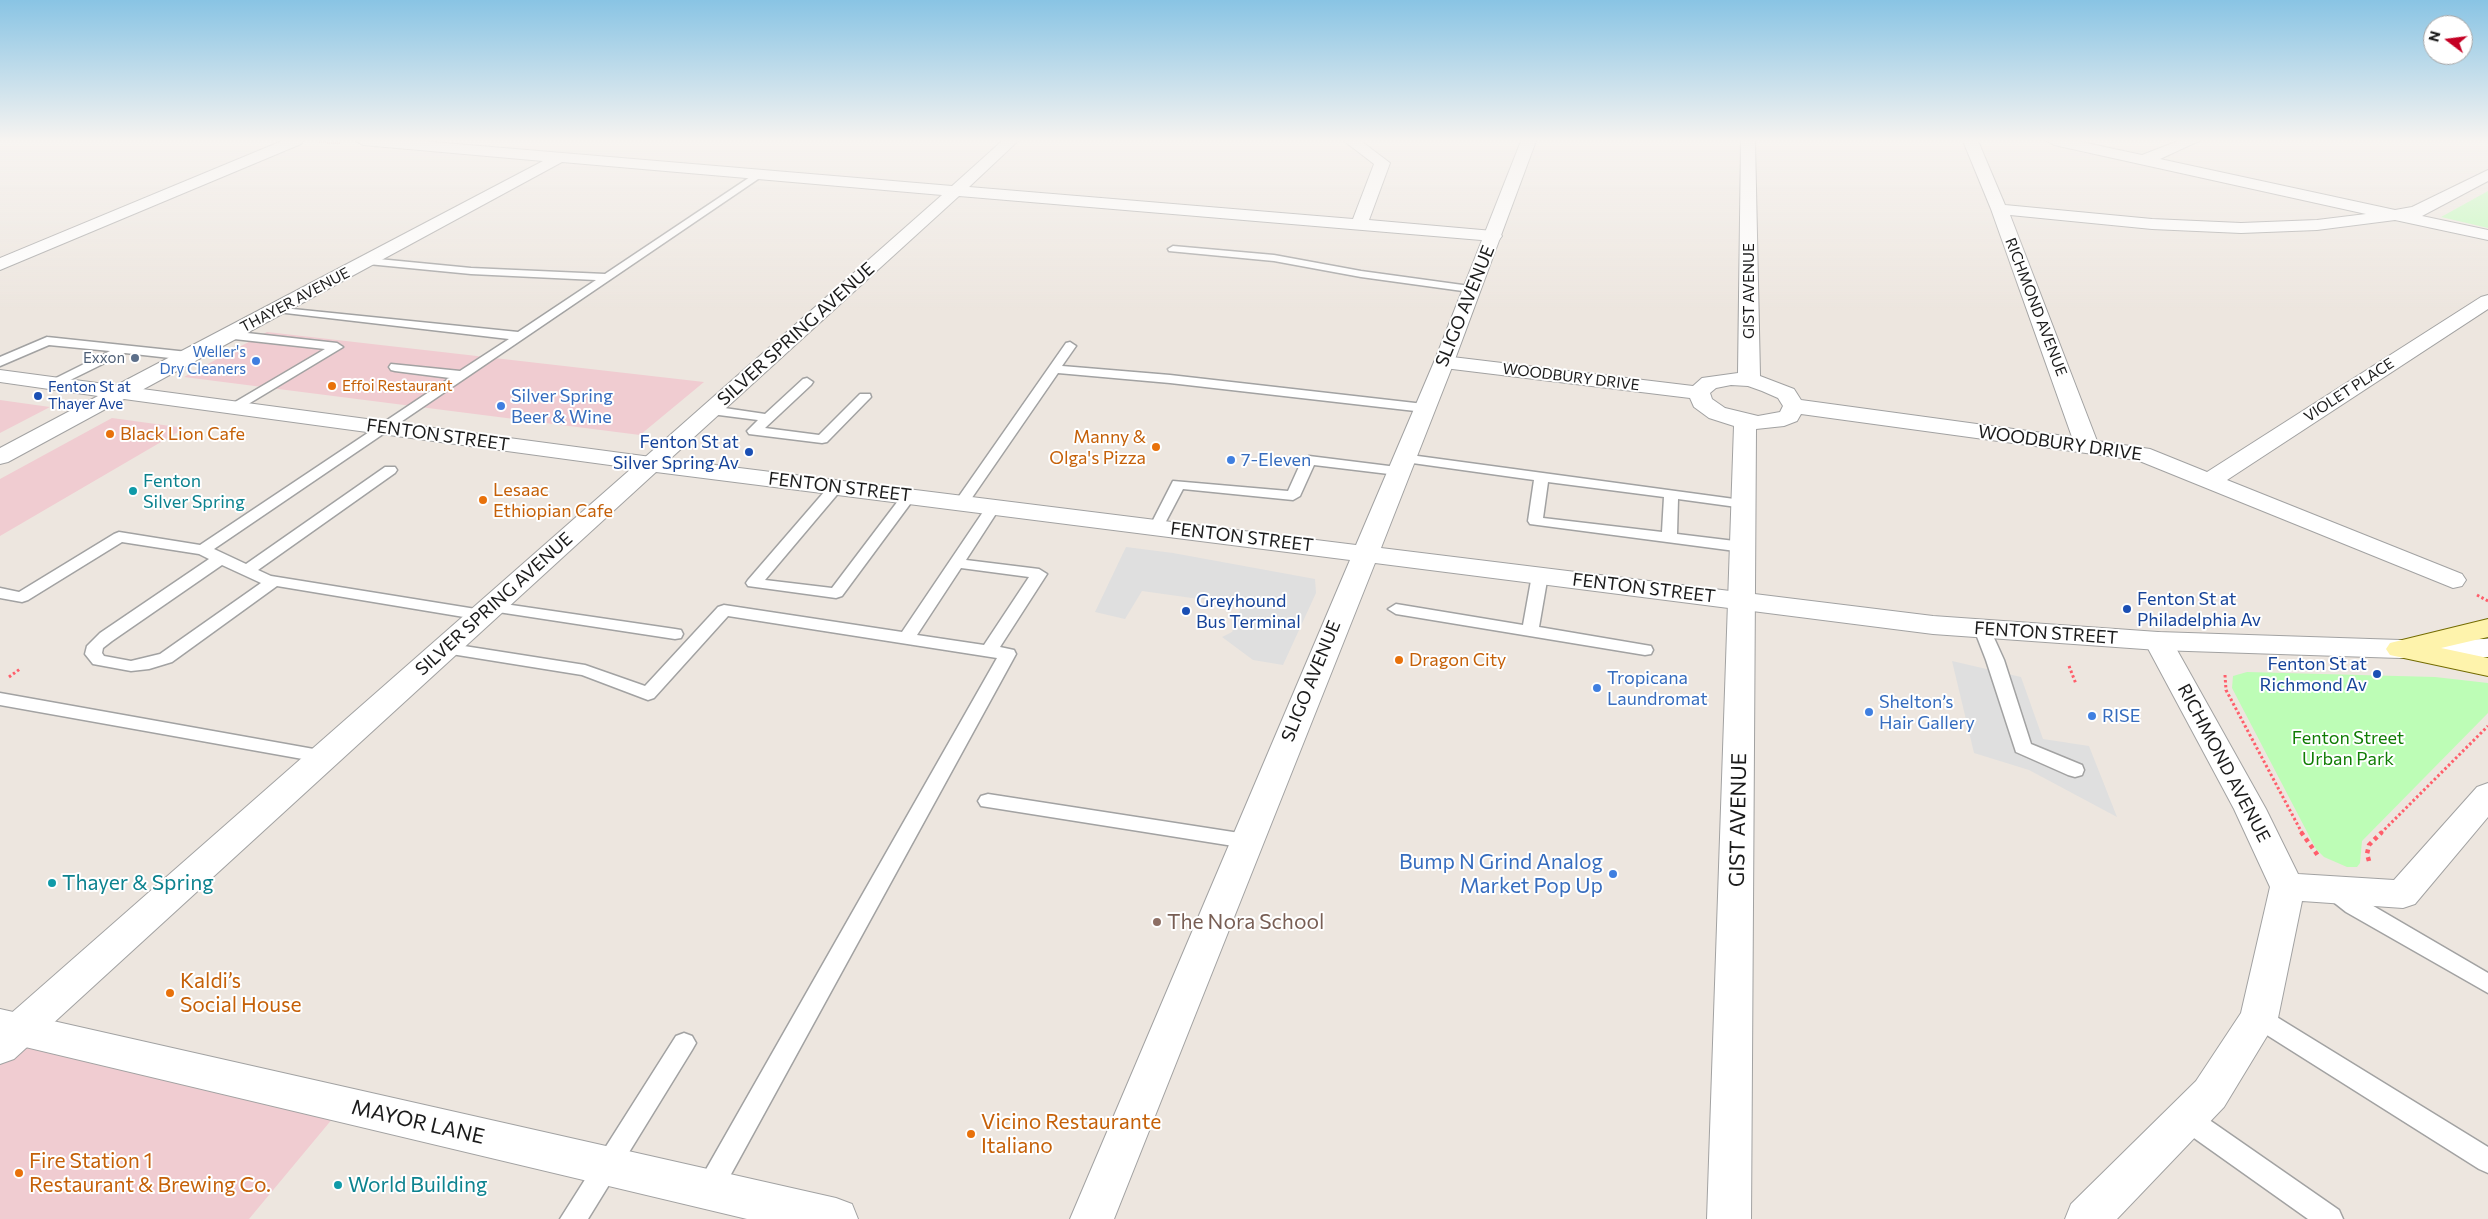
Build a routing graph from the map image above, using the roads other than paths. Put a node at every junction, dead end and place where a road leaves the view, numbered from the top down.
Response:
1 (160, 198) edge
2 (486, 198) edge
3 (725, 198) edge
4 (948, 198) edge
5 (1038, 198) edge
6 (1369, 198) edge
7 (1507, 198) edge
8 (1748, 198) edge
9 (1994, 198) edge
10 (2320, 198) edge
11 (2443, 198) edge
12 (1999, 209) junction
13 (2395, 214) junction
14 (1359, 225) junction
15 (2488, 234) edge
16 (1493, 236) junction
17 (1173, 249) dead end
18 (368, 262) junction
19 (0, 265) edge
20 (607, 277) junction
21 (1470, 289) junction
22 (2488, 300) edge
23 (277, 309) junction
24 (229, 335) junction
25 (518, 336) junction
26 (1070, 346) dead end
27 (124, 349) junction
28 (188, 356) junction
29 (0, 362) edge
30 (1444, 362) junction
31 (395, 367) dead end
32 (1054, 369) junction
33 (460, 375) junction
34 (0, 376) edge
35 (1749, 380) junction
36 (807, 382) dead end
37 (56, 383) junction
38 (121, 392) junction
39 (1699, 394) junction
40 (865, 397) dead end
41 (1794, 406) junction
42 (235, 408) junction
43 (1424, 408) junction
44 (711, 410) junction
45 (769, 418) junction
46 (1746, 421) junction
47 (382, 428) junction
48 (2087, 446) junction
49 (0, 457) edge
50 (651, 464) junction
51 (1400, 465) junction
52 (390, 470) dead end
53 (1542, 477) junction
54 (2210, 480) junction
55 (836, 487) junction
56 (1671, 494) junction
57 (909, 496) junction
58 (962, 502) junction
59 (1744, 504) junction
60 (994, 506) junction
61 (1157, 526) junction
62 (1670, 538) junction
63 (1743, 547) junction
64 (203, 550) junction
65 (1364, 552) junction
66 (221, 558) junction
67 (957, 563) junction
68 (247, 571) junction
69 (1540, 575) junction
70 (2453, 580) dead end
71 (274, 581) junction
72 (0, 594) edge
73 (1742, 601) junction
74 (1396, 609) dead end
75 (487, 611) junction
76 (2488, 628) edge
77 (1982, 629) junction
78 (1530, 631) junction
79 (676, 634) dead end
80 (907, 638) junction
81 (2158, 641) junction
82 (445, 648) junction
83 (2400, 648) junction
84 (2488, 648) edge
85 (1645, 650) dead end
86 (989, 651) junction
87 (2488, 667) edge
88 (0, 699) edge
89 (325, 757) junction
90 (2075, 770) dead end
91 (2488, 795) edge
92 (988, 801) dead end
93 (1246, 841) junction
94 (2286, 887) junction
95 (2332, 890) junction
96 (2488, 984) edge
97 (2259, 1018) junction
98 (7, 1034) edge
99 (684, 1043) dead end
100 (2186, 1118) junction
101 (2488, 1162) edge
102 (607, 1166) junction
103 (709, 1190) junction
104 (573, 1219) edge
105 (836, 1219) edge
106 (1092, 1219) edge
107 (1729, 1219) edge
108 (2087, 1219) edge
109 (2330, 1219) edge

1 - 19 street
2 - 18 street, THAYER AVENUE
3 - 20 lane
4 - 44 street, SILVER SPRING AVENUE
5 - 14 street
6 - 14 street
7 - 16 street, SLIGO AVENUE
8 - 35 street, GIST AVENUE
9 - 12 street, RICHMOND AVENUE
10 - 13 street
11 - 13 street
12 - 13 street
12 - 48 street, RICHMOND AVENUE
13 - 15 street
14 - 16 street
16 - 21 street, SLIGO AVENUE
17 - 21 lane
18 - 20 lane
18 - 23 street, THAYER AVENUE
20 - 25 lane
21 - 30 street, SLIGO AVENUE
22 - 54 street, VIOLET PLACE
23 - 24 street, THAYER AVENUE
23 - 25 lane
24 - 28 street, THAYER AVENUE
24 - 42 lane
25 - 33 lane
26 - 32 lane
27 - 28 lane
27 - 29 lane
27 - 37 lane
28 - 38 street, THAYER AVENUE
30 - 39 street, WOODBURY DRIVE
30 - 43 street, SLIGO AVENUE
31 - 33 lane
32 - 43 lane
32 - 58 lane
33 - 47 lane
34 - 37 street, FENTON STREET
35 - 39 street
35 - 41 street
36 - 45 lane
37 - 38 street, FENTON STREET
38 - 42 street, FENTON STREET
38 - 49 street, THAYER AVENUE
39 - 46 street
40 - 45 lane
41 - 46 street
41 - 48 street, WOODBURY DRIVE
42 - 47 street, FENTON STREET
43 - 51 street, SLIGO AVENUE
44 - 45 lane
44 - 50 street, SILVER SPRING AVENUE
46 - 59 street, GIST AVENUE
47 - 50 street, FENTON STREET
47 - 64 lane
48 - 54 street, WOODBURY DRIVE
50 - 55 street, FENTON STREET
50 - 75 street, SILVER SPRING AVENUE
51 - 53 lane
51 - 61 lane
51 - 65 street, SLIGO AVENUE
52 - 68 lane
53 - 56 lane
53 - 62 lane
54 - 70 street, WOODBURY DRIVE
55 - 57 street, FENTON STREET
55 - 57 lane
56 - 59 lane
56 - 62 lane
57 - 58 street, FENTON STREET
58 - 60 street, FENTON STREET
59 - 63 street, GIST AVENUE
60 - 61 street, FENTON STREET
60 - 67 lane
61 - 65 street, FENTON STREET
62 - 63 lane
63 - 73 street, GIST AVENUE
64 - 66 lane
64 - 72 lane
65 - 69 street, FENTON STREET
65 - 93 street, SLIGO AVENUE
66 - 68 lane
66 - 71 lane
67 - 80 lane
67 - 86 lane
68 - 71 lane
69 - 73 street, FENTON STREET
69 - 78 lane
71 - 75 lane
73 - 77 street, FENTON STREET
73 - 107 street, GIST AVENUE
74 - 78 lane
75 - 79 lane
75 - 82 street, SILVER SPRING AVENUE
76 - 83 main road
77 - 81 street, FENTON STREET
77 - 90 lane
78 - 85 lane
80 - 82 lane
80 - 86 lane
81 - 83 street, FENTON STREET
81 - 94 street, RICHMOND AVENUE
82 - 89 street, SILVER SPRING AVENUE
83 - 84 street, FENTON STREET
83 - 87 main road
86 - 103 lane
88 - 89 lane
89 - 98 street, SILVER SPRING AVENUE
91 - 95 street
92 - 93 lane
93 - 106 street, SLIGO AVENUE
94 - 95 street
94 - 97 street
95 - 96 lane
97 - 100 street
97 - 101 lane
98 - 102 street, MAYOR LANE
99 - 102 lane
100 - 108 street
100 - 109 lane
102 - 103 street, MAYOR LANE
102 - 104 lane
103 - 105 street, MAYOR LANE

